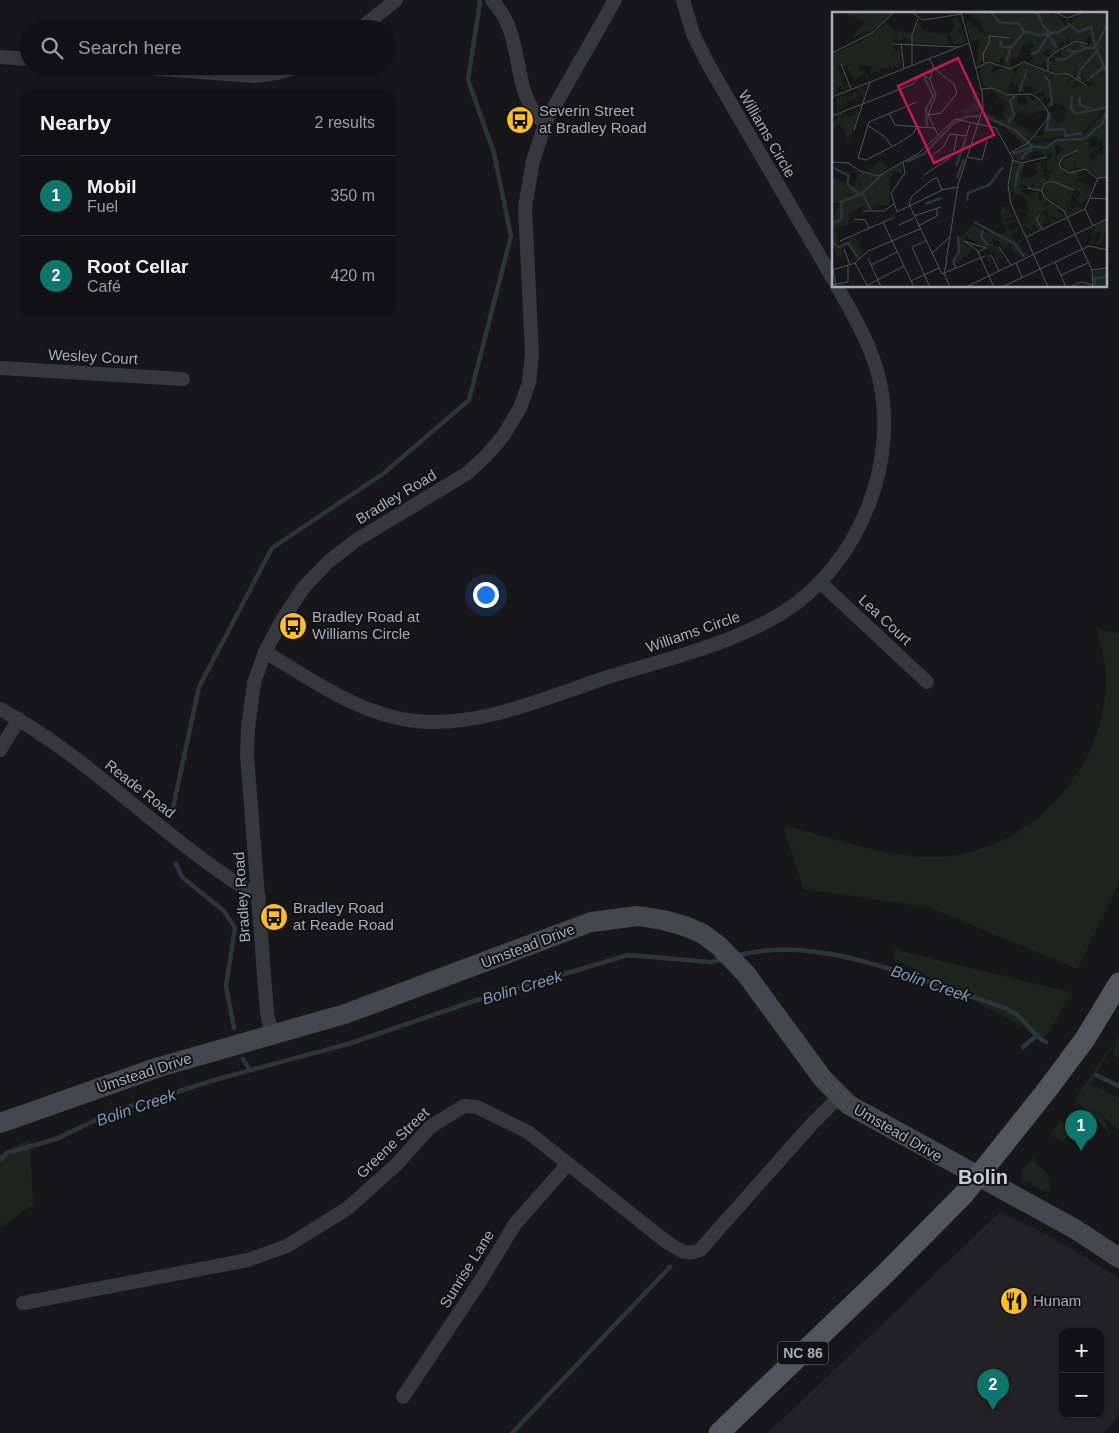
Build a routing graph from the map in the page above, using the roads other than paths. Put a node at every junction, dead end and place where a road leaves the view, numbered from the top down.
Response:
1 (396, 0) edge
2 (492, 0) edge
3 (615, 0) edge
4 (683, 0) edge
5 (371, 20) edge
6 (0, 56) edge
7 (20, 58) edge
8 (242, 75) edge
9 (262, 75) edge
10 (545, 124) junction
11 (832, 277) edge
12 (838, 288) edge
13 (0, 368) edge
14 (183, 379) dead end
15 (820, 582) junction
16 (265, 652) junction
17 (927, 682) dead end
18 (0, 709) edge
19 (19, 719) junction
20 (0, 750) edge
21 (259, 897) junction
22 (1119, 983) edge
23 (272, 1034) junction
24 (839, 1097) junction
25 (0, 1123) edge
26 (567, 1165) junction
27 (978, 1178) junction
28 (1119, 1258) edge
29 (24, 1303) dead end
30 (403, 1397) dead end
31 (719, 1433) edge

1 - 5 street
2 - 10 street
3 - 10 street, Bradley Road
4 - 11 street, Williams Circle
6 - 7 street
8 - 9 street
10 - 16 street, Bradley Road
12 - 15 street, Williams Circle
13 - 14 street, Wesley Court
15 - 16 street, Williams Circle
15 - 17 street, Lea Court
16 - 21 street, Bradley Road
18 - 19 street, Reade Road
19 - 20 street
19 - 21 street, Reade Road
21 - 23 street, Bradley Road
22 - 27 main road, NC 86
23 - 24 street, Umstead Drive
23 - 25 street, Umstead Drive
24 - 26 street, Greene Street
24 - 27 street, Umstead Drive
26 - 29 street, Greene Street
26 - 30 street, Sunrise Lane
27 - 28 street, Umstead Drive
27 - 31 main road, NC 86

